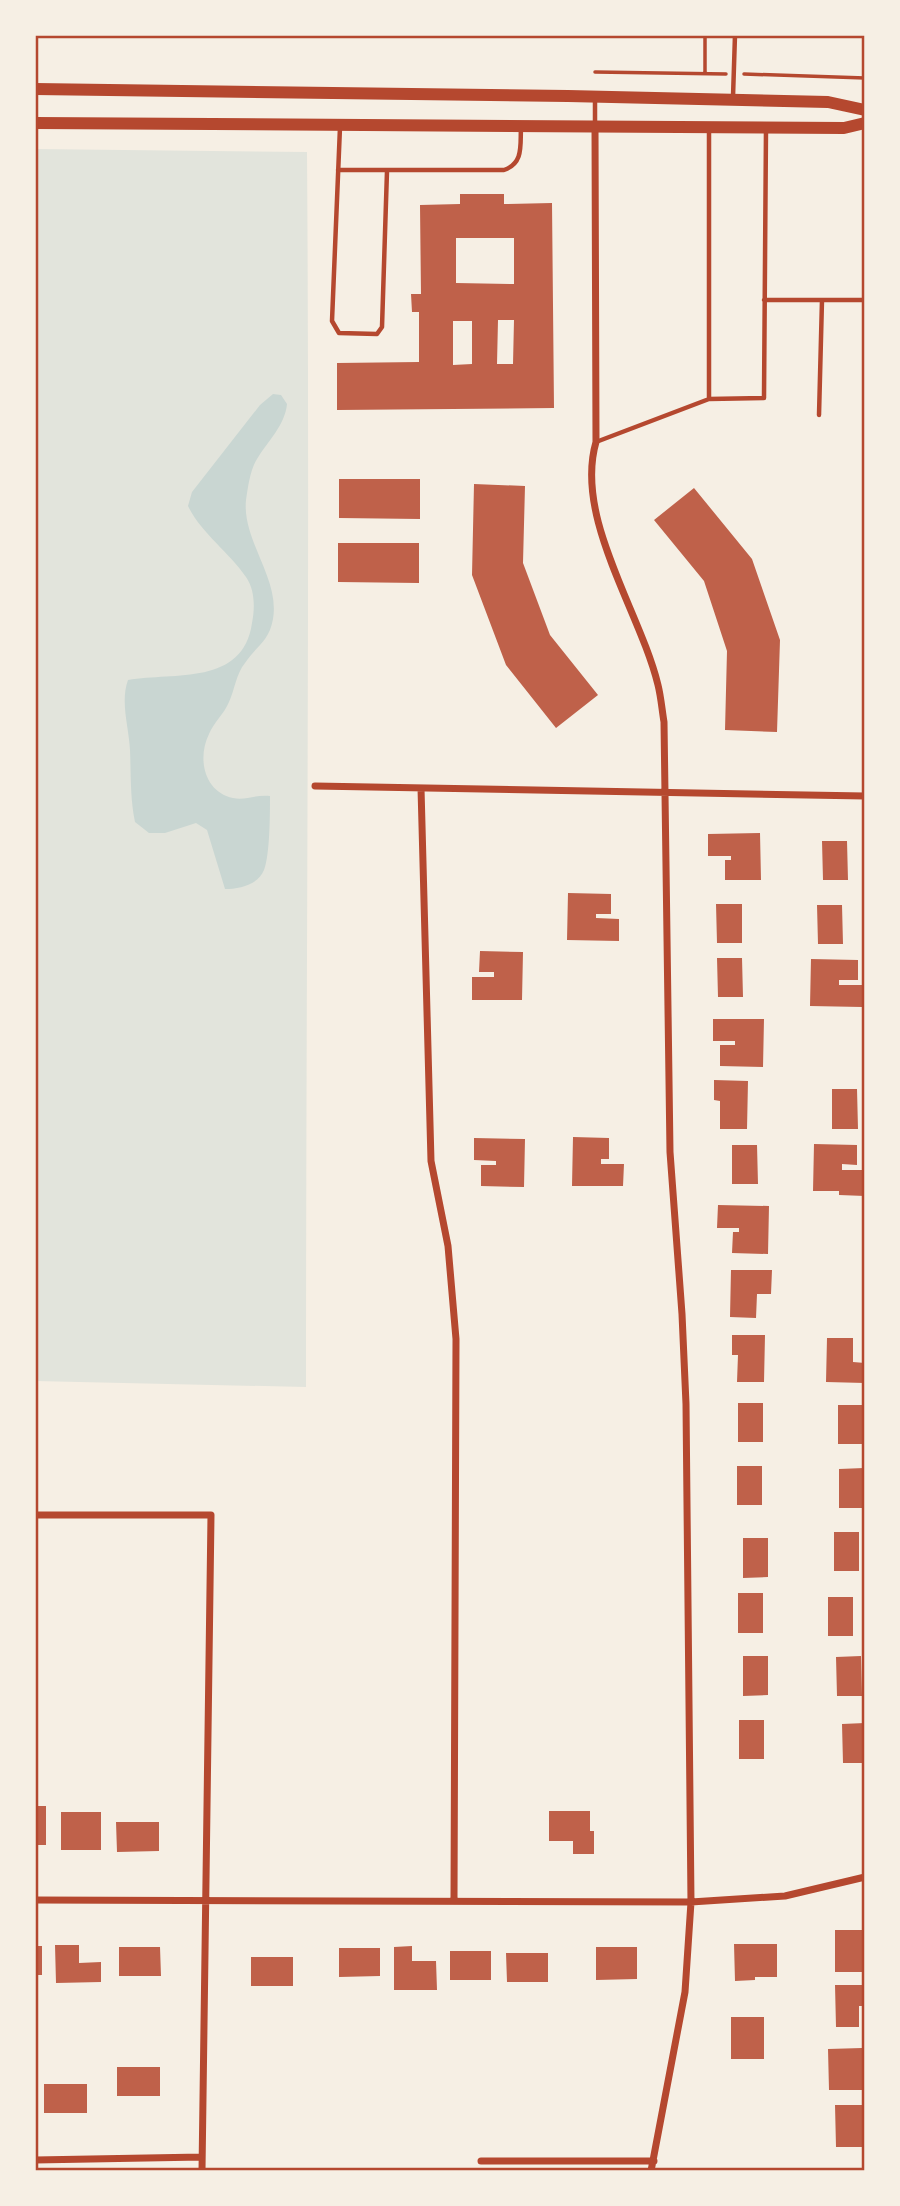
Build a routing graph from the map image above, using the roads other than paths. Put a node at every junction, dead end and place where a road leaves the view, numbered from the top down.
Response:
1 (735, 35) edge
2 (35, 89) edge
3 (595, 96) junction
4 (733, 100) junction
5 (865, 110) edge
6 (35, 123) edge
7 (865, 123) edge
8 (340, 125) junction
9 (521, 126) junction
10 (595, 126) junction
11 (709, 127) junction
12 (766, 128) junction
13 (338, 170) junction
14 (387, 171) junction
15 (764, 300) junction
16 (822, 300) junction
17 (865, 300) edge
18 (709, 398) junction
19 (819, 415) dead end
20 (596, 442) junction
21 (315, 786) dead end
22 (421, 788) junction
23 (665, 792) junction
24 (865, 796) edge
25 (35, 1515) edge
26 (865, 1877) edge
27 (205, 1899) junction
28 (35, 1900) edge
29 (454, 1900) junction
30 (691, 1902) junction
31 (202, 2157) junction
32 (35, 2160) edge
33 (481, 2161) dead end
34 (654, 2161) junction
35 (202, 2171) edge
36 (651, 2171) edge

1 - 4 lane
2 - 3 main road
3 - 4 main road
3 - 10 lane
4 - 5 main road
6 - 8 main road
7 - 12 main road
8 - 9 main road
8 - 13 lane
9 - 10 main road
9 - 14 lane
10 - 11 main road
10 - 20 street
11 - 12 main road
11 - 18 lane
12 - 15 lane
13 - 14 lane
13 - 14 lane
15 - 16 lane
15 - 18 lane
16 - 17 lane
16 - 19 lane
18 - 20 lane
20 - 23 street
21 - 22 street
22 - 23 street
22 - 29 street
23 - 24 street
23 - 30 street
25 - 27 street
26 - 30 street
27 - 28 street
27 - 29 street
27 - 31 street
29 - 30 street
30 - 34 street
31 - 32 street
31 - 35 street
33 - 34 street
34 - 36 street

